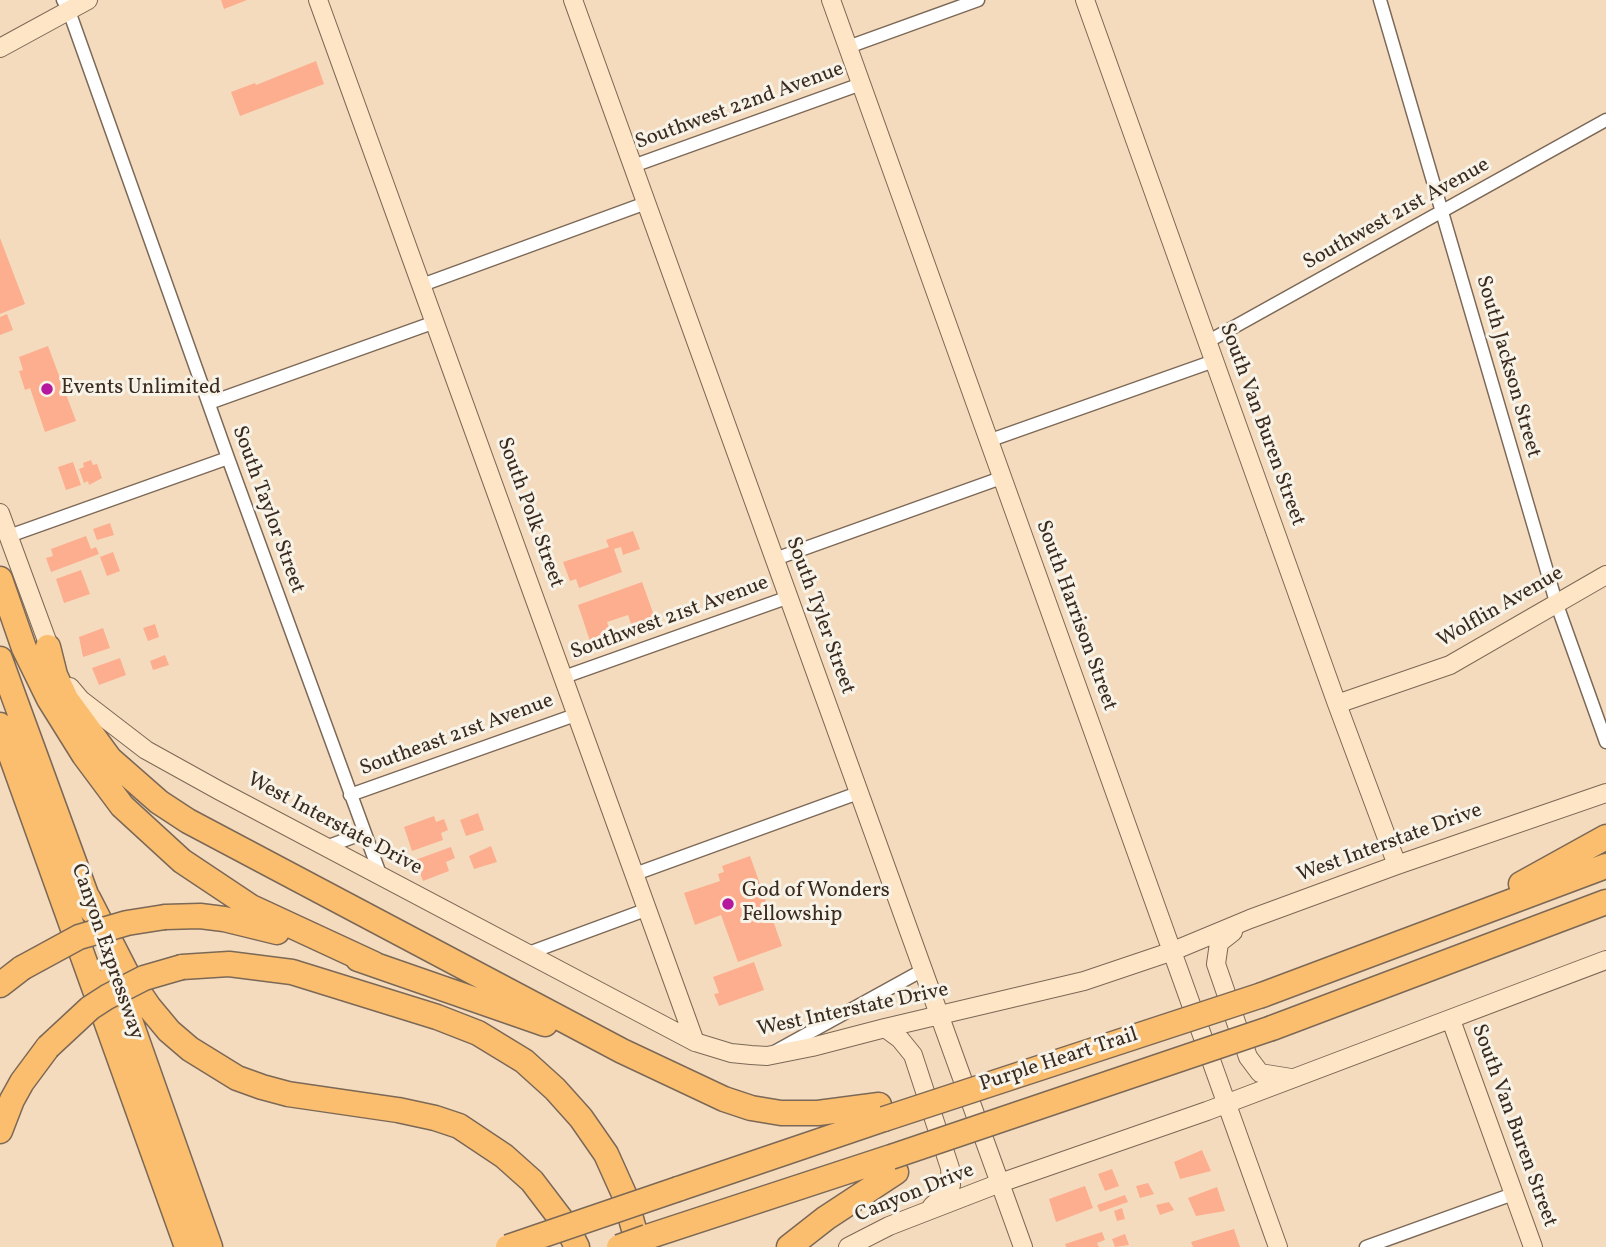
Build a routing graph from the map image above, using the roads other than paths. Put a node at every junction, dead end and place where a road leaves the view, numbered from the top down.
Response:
1 (88, 0) edge
2 (318, 0) edge
3 (573, 0) edge
4 (831, 0) edge
5 (978, 0) edge
6 (1085, 0) edge
7 (1380, 0) edge
8 (66, 5) edge
9 (848, 47) junction
10 (0, 48) edge
11 (861, 84) junction
12 (1606, 120) edge
13 (633, 166) junction
14 (646, 203) junction
15 (1442, 212) junction
16 (422, 285) junction
17 (435, 322) junction
18 (1207, 342) junction
19 (1213, 360) junction
20 (209, 403) junction
21 (988, 441) junction
22 (228, 458) junction
23 (1001, 478) junction
24 (0, 513) edge
25 (9, 536) junction
26 (775, 559) junction
27 (1606, 575) edge
28 (0, 579) edge
29 (789, 597) junction
30 (1556, 602) junction
31 (48, 647) junction
32 (0, 659) edge
33 (564, 677) junction
34 (1337, 704) junction
35 (578, 714) junction
36 (0, 725) edge
37 (1606, 742) edge
38 (858, 793) junction
39 (1606, 793) edge
40 (350, 795) junction
41 (362, 830) junction
42 (1606, 837) edge
43 (326, 847) junction
44 (1396, 865) junction
45 (1606, 866) edge
46 (380, 874) junction
47 (635, 874) junction
48 (88, 898) junction
49 (1606, 904) edge
50 (648, 909) junction
51 (1250, 919) junction
52 (1453, 922) junction
53 (1172, 951) junction
54 (526, 954) junction
55 (1606, 960) edge
56 (373, 964) junction
57 (923, 970) junction
58 (0, 985) edge
59 (941, 1016) junction
60 (1451, 1020) junction
61 (885, 1028) junction
62 (695, 1042) junction
63 (622, 1051) junction
64 (767, 1056) junction
65 (1292, 1078) junction
66 (1227, 1103) junction
67 (881, 1112) junction
68 (0, 1131) edge
69 (893, 1165) junction
70 (1000, 1183) junction
71 (1513, 1194) junction
72 (921, 1214) junction
73 (638, 1244) edge
74 (187, 1247) edge
75 (210, 1247) edge
76 (508, 1247) edge
77 (577, 1247) edge
78 (619, 1247) edge
79 (789, 1247) edge
80 (848, 1247) edge
81 (1023, 1247) edge
82 (1278, 1247) edge
83 (1366, 1247) edge
84 (1533, 1247) edge

1 - 8 main road
2 - 16 main road, South Polk Street
3 - 13 main road, South Tyler Street
4 - 9 main road, South Harrison Street
5 - 9 street
6 - 18 main road, South Van Buren Street
7 - 15 street, South Jackson Street
8 - 10 main road
8 - 20 street, South Taylor Street
9 - 11 main road, South Harrison Street
11 - 13 street, Southwest 22nd Avenue
11 - 21 main road, South Harrison Street
12 - 15 street, Southwest 21st Avenue
13 - 14 main road, South Tyler Street
14 - 16 street
14 - 26 main road, South Tyler Street
15 - 18 street, Southwest 21st Avenue
15 - 30 street, South Jackson Street
16 - 17 main road, South Polk Street
17 - 20 street
17 - 33 main road, South Polk Street
18 - 19 main road, South Van Buren Street
19 - 21 street
19 - 34 main road, South Van Buren Street
20 - 22 street, South Taylor Street
21 - 23 main road, South Harrison Street
22 - 25 street
22 - 40 street, South Taylor Street
23 - 26 street, Southwest 21st Avenue
23 - 53 main road, South Harrison Street
24 - 25 main road
25 - 31 main road
26 - 29 main road, South Tyler Street
27 - 30 main road, Wolflin Avenue
28 - 56 highway
29 - 33 street, Southwest 21st Avenue
29 - 38 main road, South Tyler Street
30 - 34 main road, Wolflin Avenue
30 - 37 street, South Jackson Street
31 - 43 main road, West Interstate Drive
31 - 63 highway
32 - 48 highway, Canyon Expressway
33 - 35 main road, South Polk Street
34 - 44 main road, South Van Buren Street
35 - 40 street, Southeast 21st Avenue
35 - 47 main road, South Polk Street
36 - 74 highway, Canyon Expressway
38 - 47 street
38 - 57 main road, South Tyler Street
39 - 44 main road, West Interstate Drive
40 - 41 street, South Taylor Street
41 - 43 street
41 - 46 street, South Taylor Street
42 - 52 highway
43 - 46 main road, West Interstate Drive
44 - 51 main road, West Interstate Drive
45 - 52 highway, Purple Heart Trail
46 - 54 main road, West Interstate Drive
47 - 50 main road, South Polk Street
48 - 75 highway, Canyon Expressway
48 - 77 highway
49 - 69 highway, Purple Heart Trail, bridge
50 - 54 street
50 - 62 main road, South Polk Street
51 - 53 main road, West Interstate Drive
51 - 65 main road
52 - 67 highway, Purple Heart Trail, bridge
53 - 59 main road, West Interstate Drive
53 - 66 main road, South Harrison Street
54 - 62 main road, West Interstate Drive
55 - 60 main road
56 - 58 highway, bridge
56 - 63 highway
57 - 59 main road, South Tyler Street
57 - 64 street
59 - 61 main road, West Interstate Drive
59 - 70 main road, South Tyler Street
60 - 65 main road
60 - 71 main road, South Van Buren Street
61 - 64 main road, West Interstate Drive
61 - 72 main road
62 - 64 main road, West Interstate Drive
63 - 67 highway
65 - 66 main road
66 - 70 main road
66 - 82 main road, South Harrison Street
67 - 76 highway, bridge
68 - 73 highway, bridge
69 - 73 highway
69 - 79 highway
70 - 72 main road, Canyon Drive
70 - 81 main road, South Tyler Street
71 - 83 street
71 - 84 main road, South Van Buren Street
72 - 80 main road, Canyon Drive
73 - 78 highway, bridge

